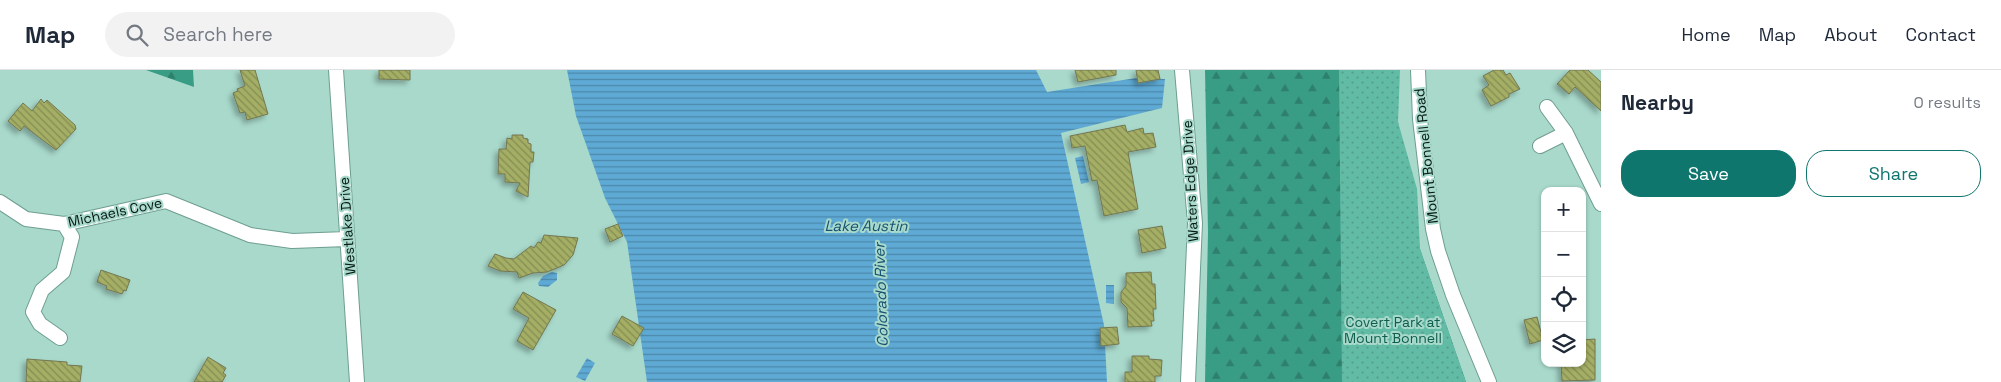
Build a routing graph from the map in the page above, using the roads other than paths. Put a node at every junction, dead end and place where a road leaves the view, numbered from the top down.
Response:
1 (336, 70) edge
2 (1182, 70) edge
3 (1418, 70) edge
4 (1547, 107) dead end
5 (1566, 133) junction
6 (1540, 146) dead end
7 (0, 202) edge
8 (1601, 204) edge
9 (64, 224) junction
10 (347, 239) junction
11 (60, 338) dead end
12 (357, 382) edge
13 (1188, 382) edge
14 (1489, 382) edge

1 - 10 street, Westlake Drive
2 - 13 street, Waters Edge Drive
3 - 14 street, Mount Bonnell Road
4 - 5 street
5 - 6 street
5 - 8 street
7 - 9 street, Michaels Cove
9 - 10 street, Michaels Cove
9 - 11 street
10 - 12 street, Westlake Drive

